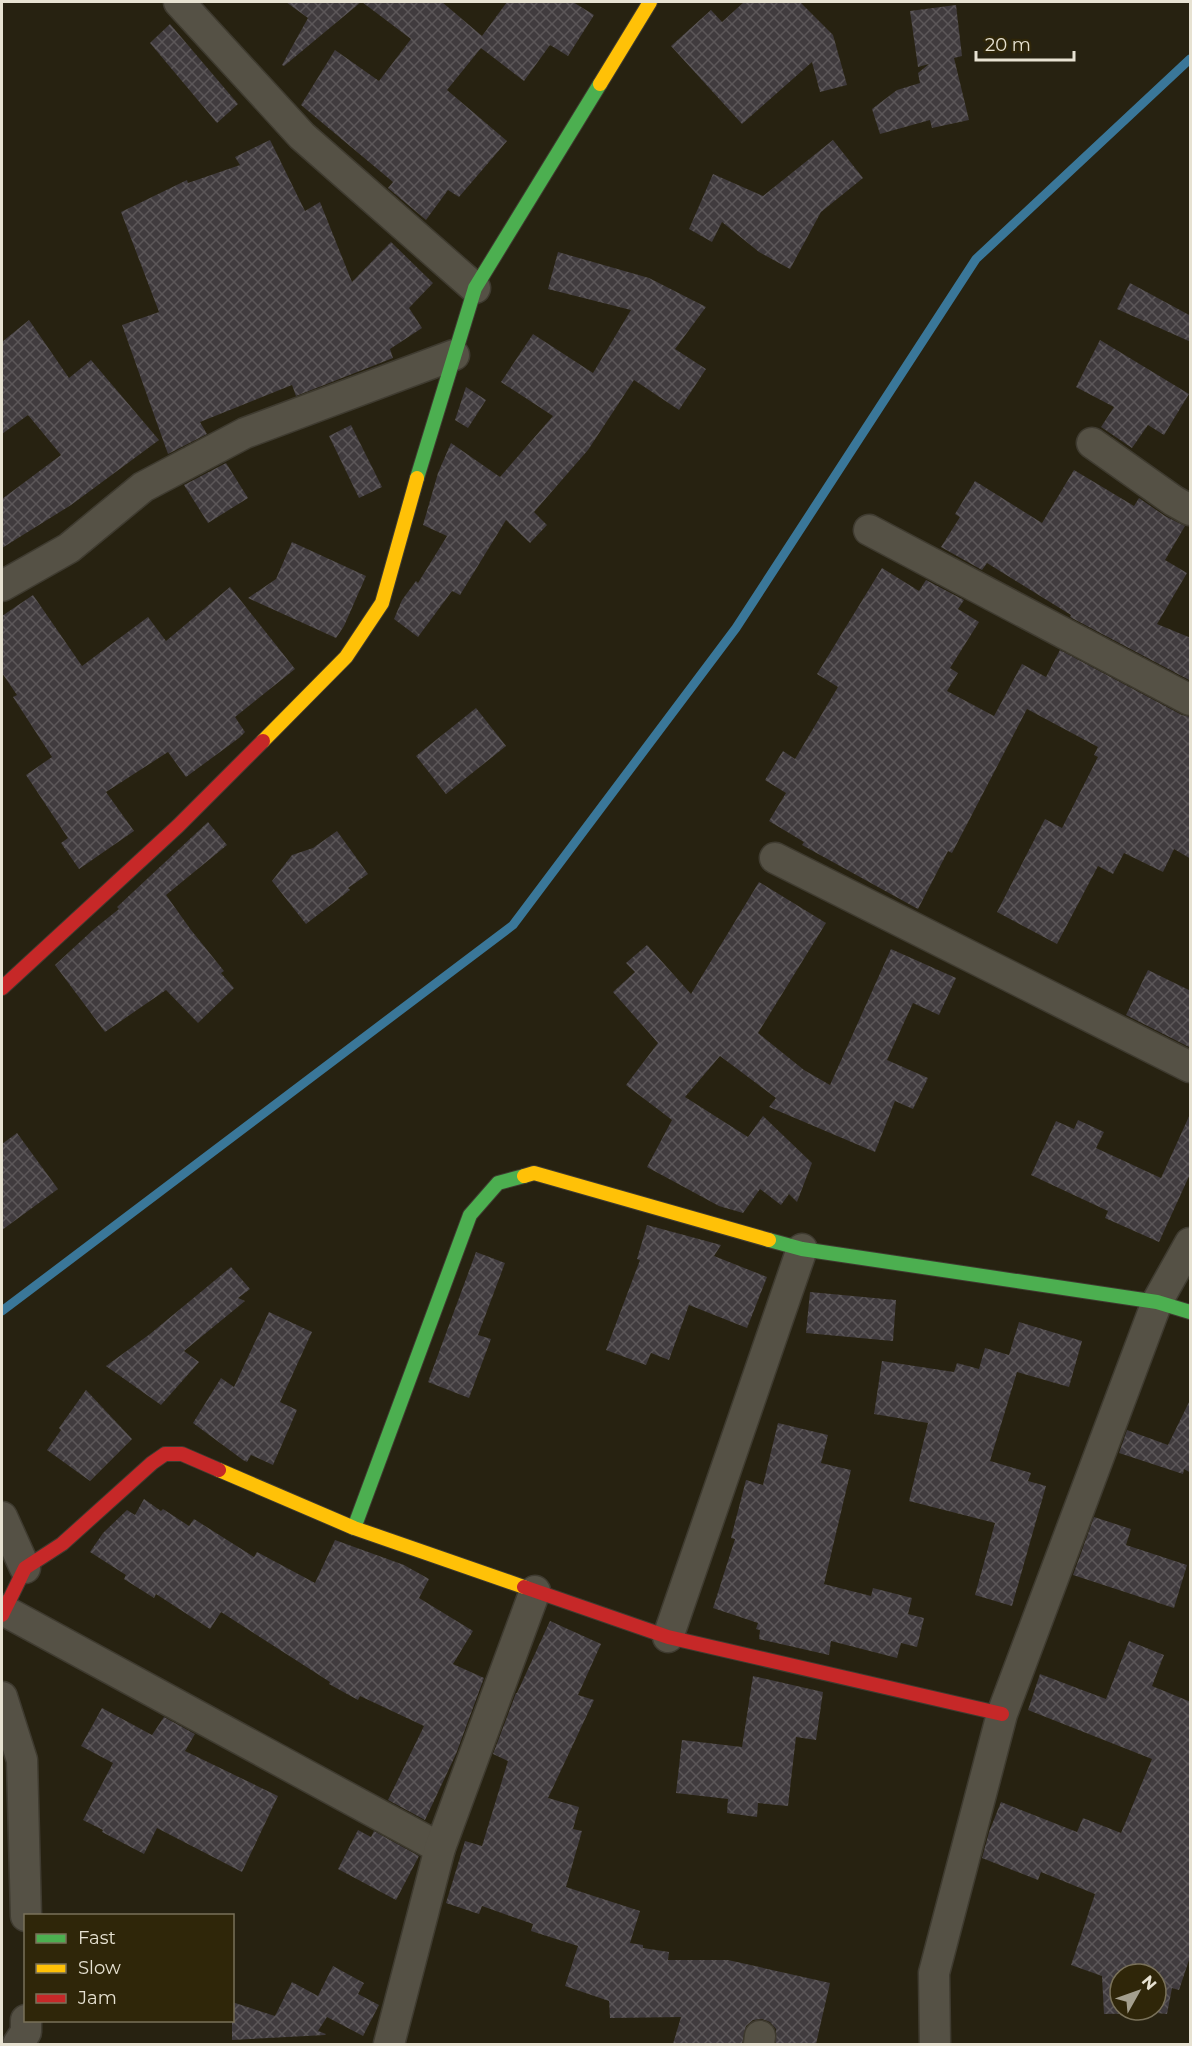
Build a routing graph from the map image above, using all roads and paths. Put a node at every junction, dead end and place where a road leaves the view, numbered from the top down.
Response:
1 (179, 2) edge
2 (650, 2) edge
3 (475, 288) junction
4 (454, 355) junction
5 (1092, 443) dead end
6 (1191, 510) edge
7 (869, 530) dead end
8 (2, 586) edge
9 (1191, 700) edge
10 (775, 858) dead end
11 (2, 988) edge
12 (1191, 1067) edge
13 (1191, 1243) edge
14 (802, 1248) junction
15 (1157, 1302) junction
16 (1191, 1312) edge
17 (2, 1517) edge
18 (354, 1528) junction
19 (25, 1568) junction
20 (535, 1591) junction
21 (2, 1613) edge
22 (668, 1637) junction
23 (2, 1697) edge
24 (1002, 1714) junction
25 (440, 1848) junction
26 (26, 1914) edge
27 (389, 2044) edge
28 (935, 2044) edge

1 - 3 street
2 - 3 street
3 - 4 street
4 - 8 street
4 - 11 street
5 - 6 street
7 - 9 street
10 - 12 street
13 - 15 street
14 - 15 street
14 - 18 street
14 - 22 street
15 - 16 street
15 - 24 street
17 - 19 street
18 - 19 street
18 - 20 street
19 - 21 street
20 - 22 street
20 - 25 street
21 - 25 street
22 - 24 street
23 - 26 street
24 - 28 street
25 - 27 street

